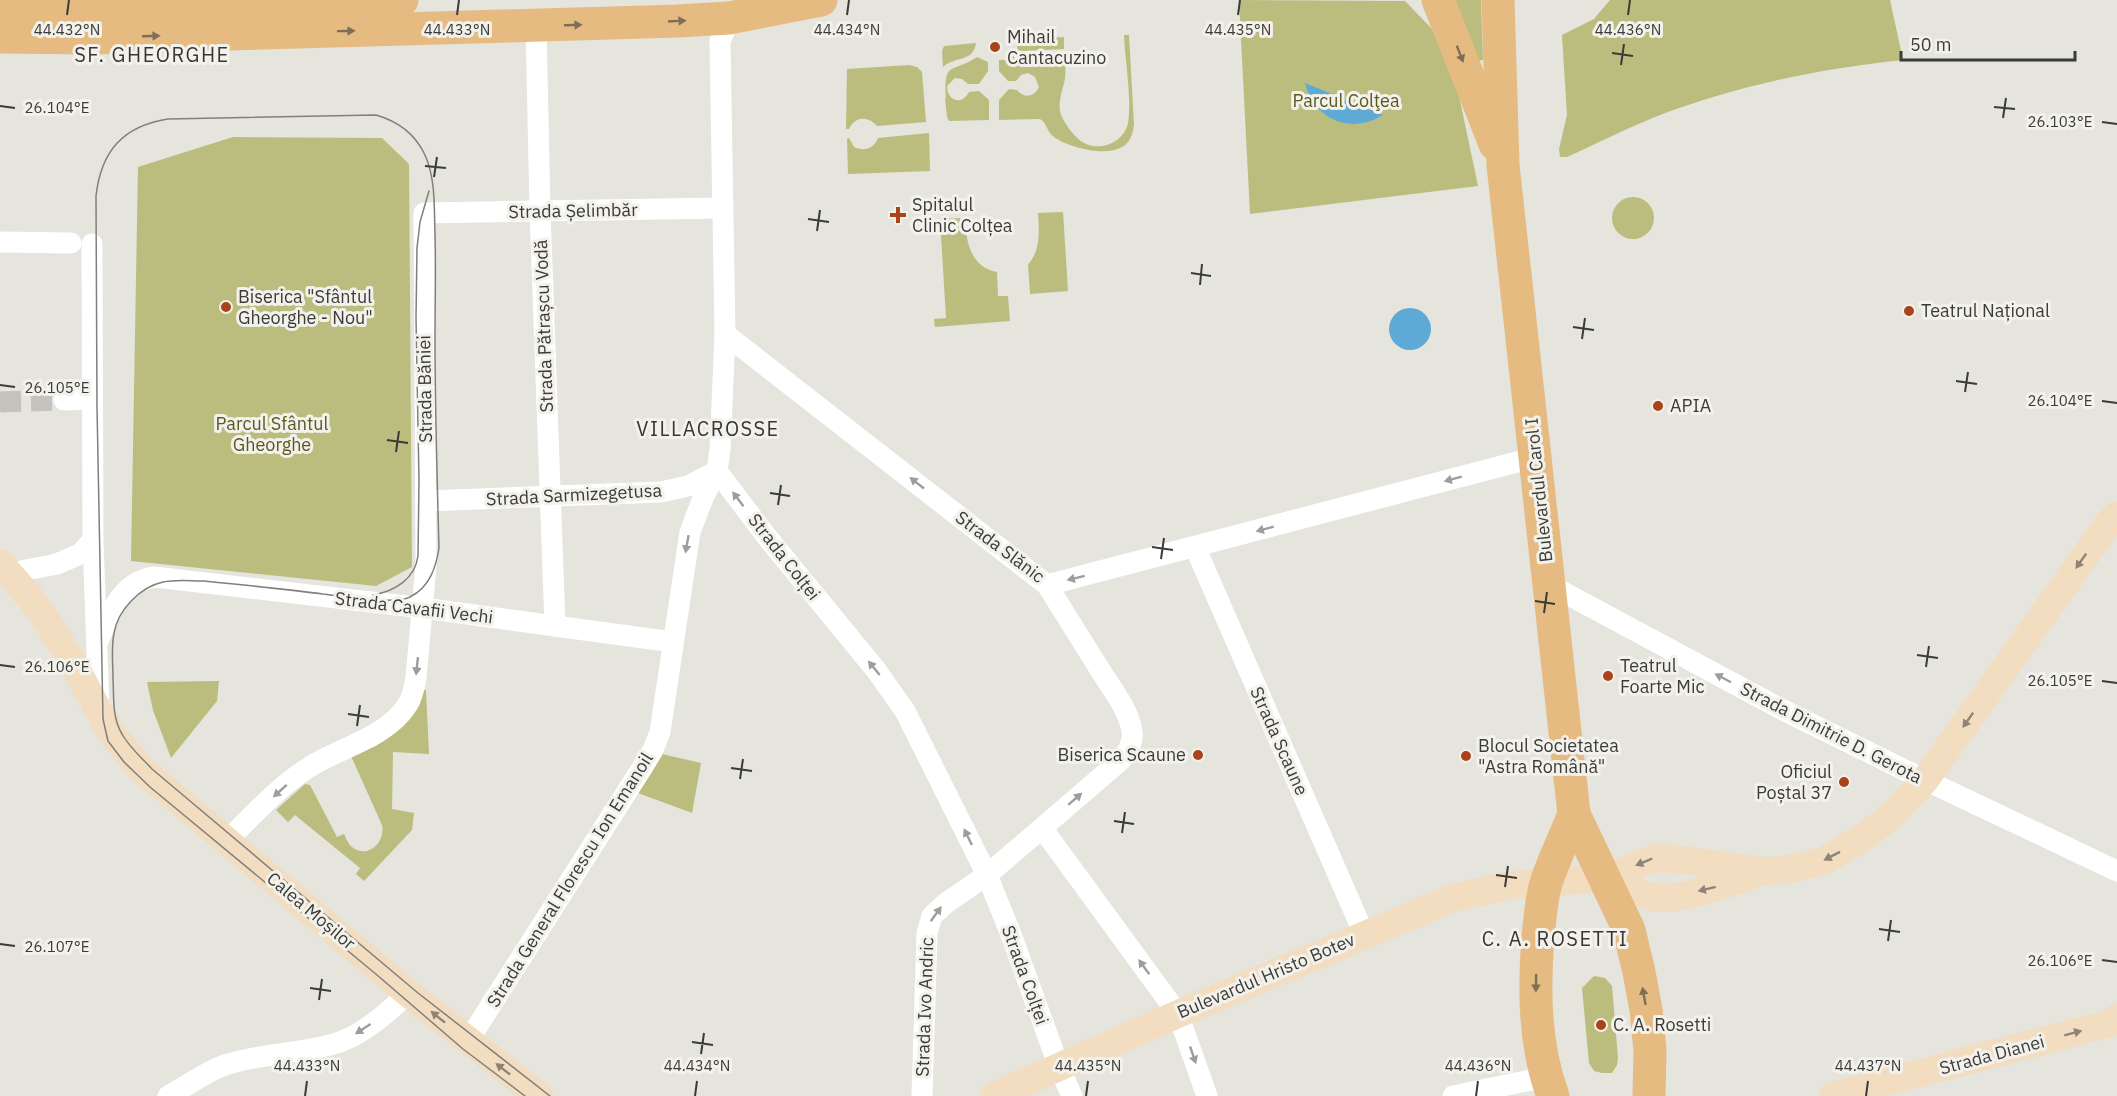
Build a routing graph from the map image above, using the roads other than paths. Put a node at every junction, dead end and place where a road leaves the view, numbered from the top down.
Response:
1 (402, 0) edge
2 (811, 0) edge
3 (1438, 0) edge
4 (1498, 0) edge
5 (0, 6) edge
6 (734, 9) edge
7 (92, 23) junction
8 (536, 26) junction
9 (0, 37) edge
10 (1503, 165) junction
11 (723, 208) junction
12 (540, 211) junction
13 (424, 213) joint
14 (0, 242) edge
15 (725, 334) junction
16 (92, 399) junction
17 (64, 400) tunnel mouth
18 (1536, 458) junction
19 (717, 471) junction
20 (550, 498) junction
21 (426, 501) junction
22 (2117, 515) edge
23 (93, 540) junction
24 (1195, 547) junction
25 (2, 565) edge
26 (426, 565) junction
27 (1047, 585) junction
28 (1550, 585) junction
29 (379, 603) junction
30 (423, 608) junction
31 (555, 626) junction
32 (98, 641) junction
33 (674, 642) junction
34 (99, 712) junction
35 (1925, 780) junction
36 (1574, 814) junction
37 (1042, 828) junction
38 (227, 841) junction
39 (1763, 871) junction
40 (2117, 871) edge
41 (987, 874) junction
42 (1605, 878) junction
43 (1546, 883) junction
44 (1364, 934) junction
45 (408, 993) junction
46 (1178, 1014) junction
47 (2116, 1021) edge
48 (468, 1041) junction
49 (1059, 1068) junction
50 (1549, 1086) edge
51 (176, 1094) edge
52 (539, 1096) edge
53 (922, 1096) edge
54 (994, 1096) edge
55 (1072, 1096) edge
56 (1207, 1096) edge
57 (1453, 1096) edge
58 (1649, 1096) edge
59 (1833, 1096) edge

1 - 7 main road
2 - 6 main road
3 -> 10 main road, Bulevardul Carol I
4 - 10 main road, Bulevardul Carol I
5 - 7 main road
8 -> 6 main road
6 - 11 street
7 -> 8 main road
7 - 9 main road
8 - 12 street, Strada Pătrașcu Vodă
10 - 18 main road, Bulevardul Carol I
11 - 12 street, Strada Șelimbăr
11 - 15 street
12 - 13 street, Strada Șelimbăr
12 - 20 street, Strada Pătrașcu Vodă
13 - 21 street, Strada Băniei
14 - 16 street
15 - 19 street
27 -> 15 street, Strada Slănic
16 - 17 street
16 - 23 street
18 -> 24 street, Strada Slănic
18 - 28 main road, Bulevardul Carol I
19 - 20 street, Strada Sarmizegetusa
19 -> 33 street, Strada General Florescu Ion Emanoil
41 -> 19 street, Strada Colței
20 - 21 street, Strada Sarmizegetusa
20 - 31 street, Strada Pătrașcu Vodă
21 - 26 street, Strada Băniei
22 -> 35 street
23 - 25 street, Calea Moșilor
23 - 32 street
24 -> 27 street, Strada Slănic
24 - 44 street, Strada Scaune
25 - 34 street, Calea Moșilor
26 - 29 street
26 - 30 street, Strada Băniei
37 -> 27 street, Strada Ivo Andric
35 -> 28 street, Strada Dimitrie D. Gerota
28 - 36 main road, Bulevardul Carol I
29 - 30 street, Strada Cavafii Vechi
29 - 32 street, Strada Cavafii Vechi
30 - 31 street, Strada Cavafii Vechi
30 -> 38 street, Strada Băniei
31 - 33 street, Strada Cavafii Vechi
32 - 34 street
33 - 48 street, Strada General Florescu Ion Emanoil
34 - 38 street, Calea Moșilor
35 -> 39 street
35 - 40 street, Strada Dimitrie D. Gerota
36 - 42 main road
36 - 43 main road
37 - 41 street, Strada Ivo Andric
46 -> 37 street
38 - 45 street, Calea Moșilor
39 -> 42 street
39 -> 42 street
41 - 49 street, Strada Colței
53 -> 41 street, Strada Ivo Andric
42 - 43 street, Bulevardul Hristo Botev
58 -> 42 main road
43 - 44 street, Bulevardul Hristo Botev
43 -> 50 main road
44 - 46 street, Bulevardul Hristo Botev
48 -> 45 street, Calea Moșilor
45 -> 51 street
46 - 49 street, Bulevardul Hristo Botev
46 -> 56 street
59 -> 47 street, Strada Dianei
52 -> 48 street, Calea Moșilor
49 - 54 street, Bulevardul Hristo Botev
49 - 55 street, Strada Colței
50 - 57 street

